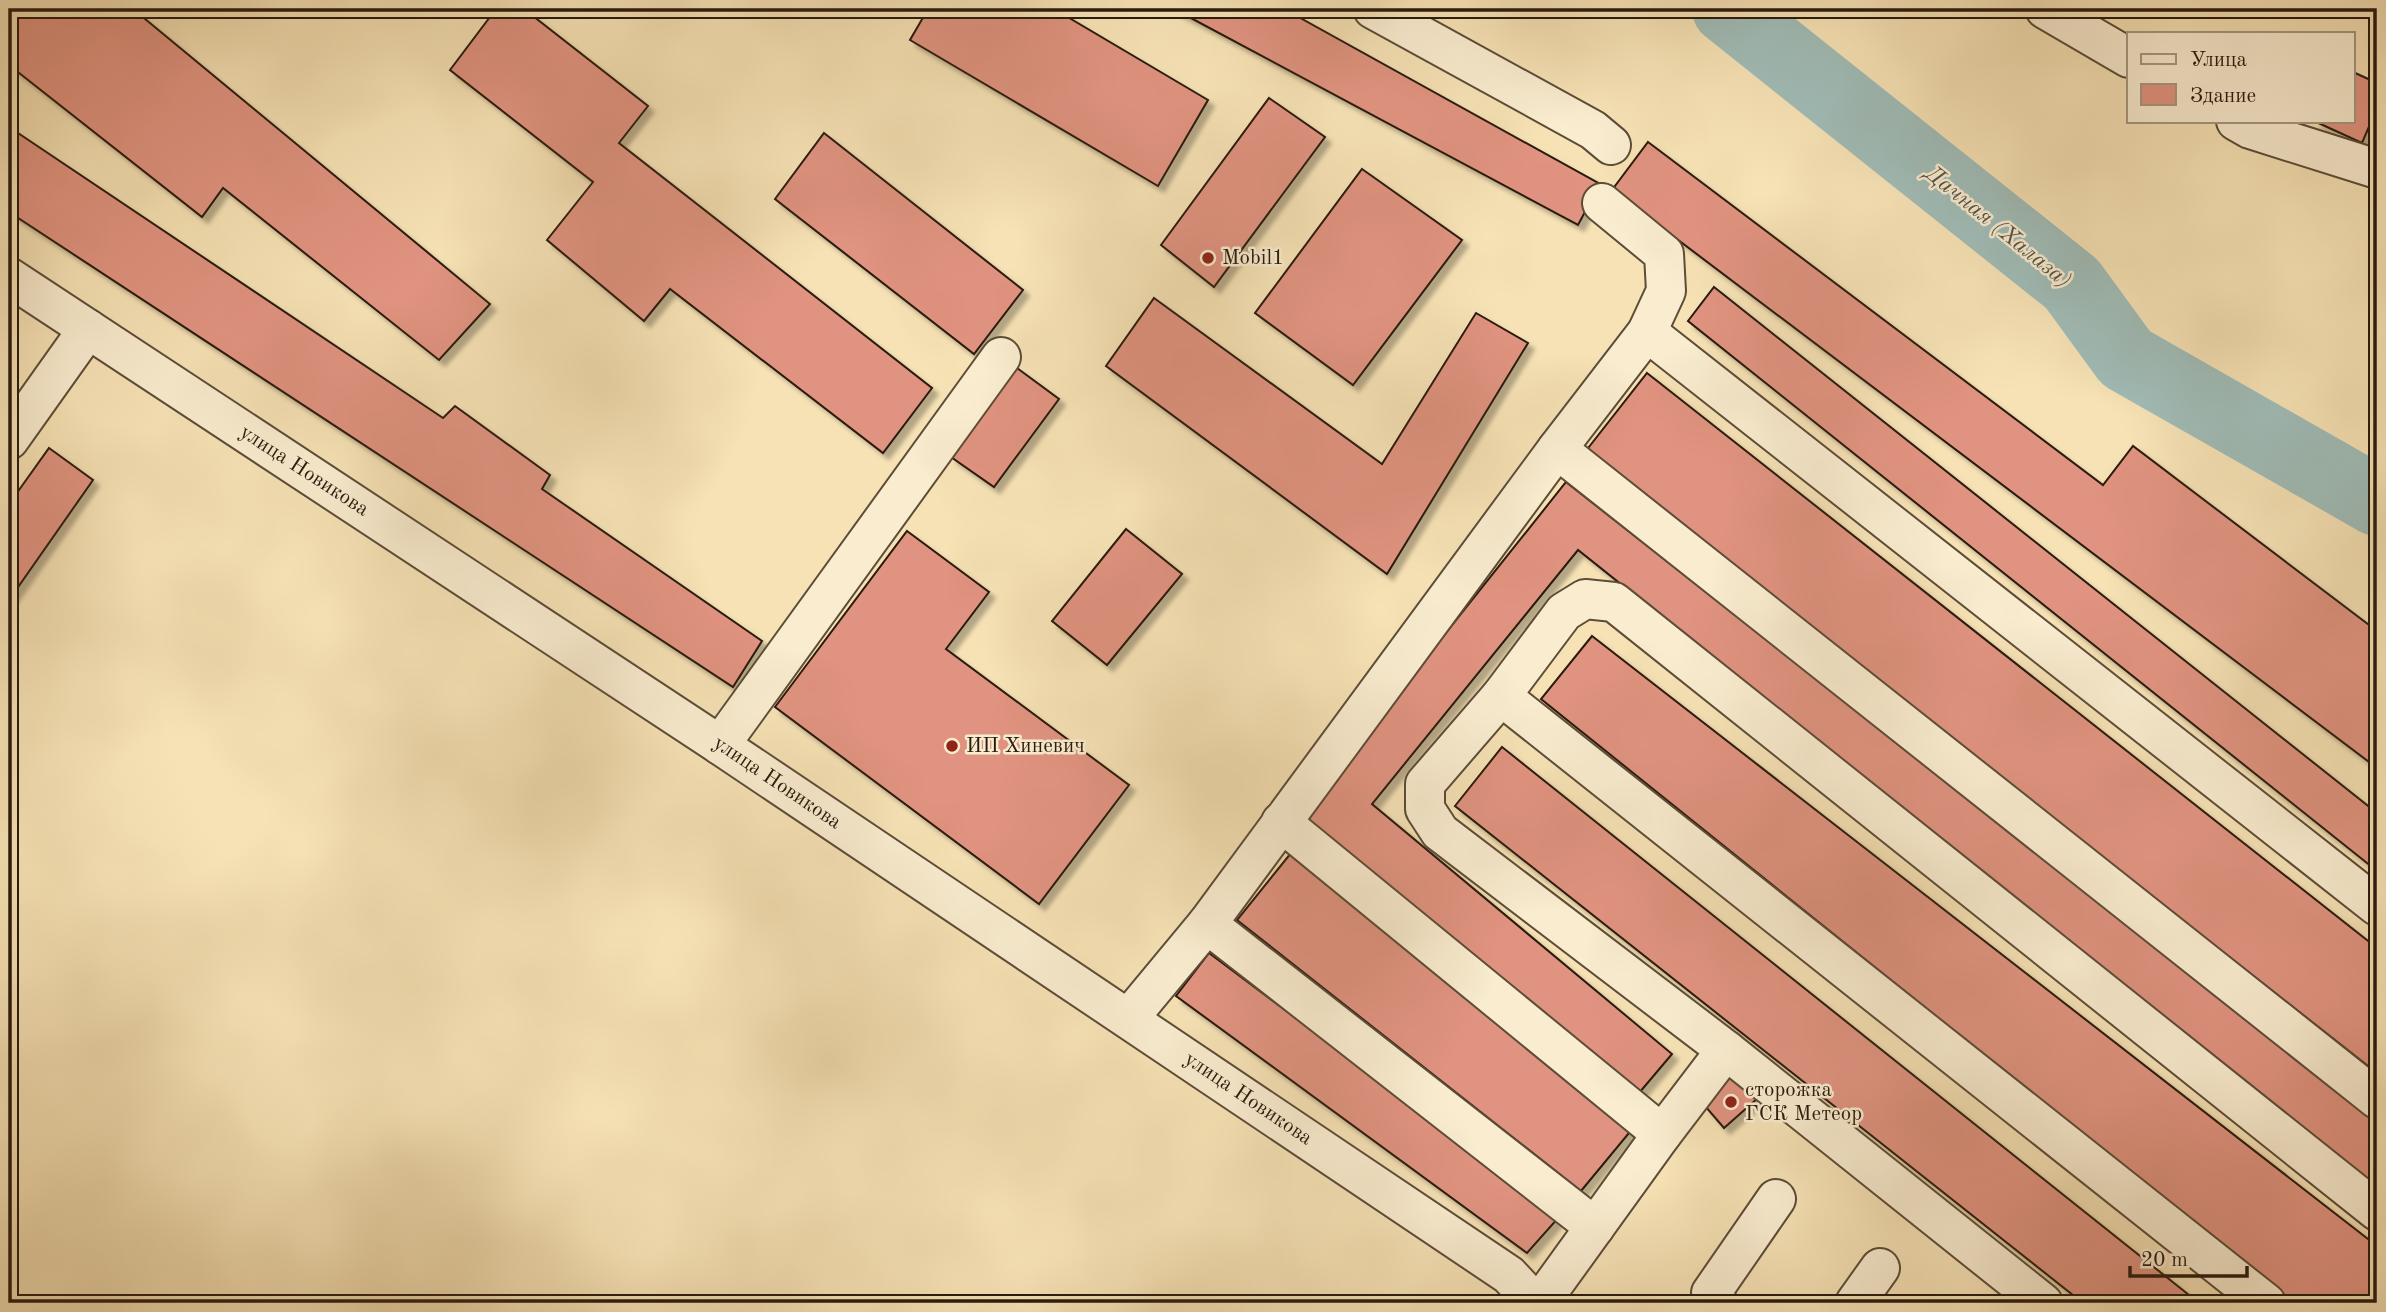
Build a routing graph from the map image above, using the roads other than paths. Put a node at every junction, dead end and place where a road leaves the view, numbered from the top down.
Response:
1 (1373, 9) edge
2 (2045, 9) edge
3 (2127, 57) edge
4 (2238, 122) edge
5 (1611, 145) dead end
6 (2377, 169) edge
7 (1602, 203) dead end
8 (9, 277) edge
9 (88, 329) junction
10 (1647, 332) junction
11 (1001, 357) dead end
12 (9, 440) edge
13 (1557, 449) junction
14 (1501, 696) junction
15 (720, 745) junction
16 (1281, 822) junction
17 (2377, 906) edge
18 (1207, 924) junction
19 (1129, 1018) junction
20 (1726, 1050) junction
21 (2377, 1099) edge
22 (1662, 1134) junction
23 (1776, 1199) dead end
24 (2377, 1211) edge
25 (1595, 1227) junction
26 (1880, 1268) dead end
27 (1538, 1303) edge
28 (1718, 1303) edge
29 (1854, 1303) edge
30 (2043, 1303) edge
31 (2266, 1303) edge

1 - 5 street
2 - 3 street
4 - 6 street
7 - 10 street
8 - 9 street, улица Новикова
9 - 12 street
9 - 15 street, улица Новикова
10 - 13 street
10 - 17 street
11 - 15 street
13 - 16 street
13 - 21 street
14 - 20 street
14 - 24 street
14 - 31 street
15 - 19 street, улица Новикова
16 - 18 street
16 - 22 street
18 - 19 street
18 - 25 street
19 - 27 street, улица Новикова
20 - 22 street
20 - 30 street
22 - 25 street
23 - 28 street
25 - 27 street
26 - 29 street

